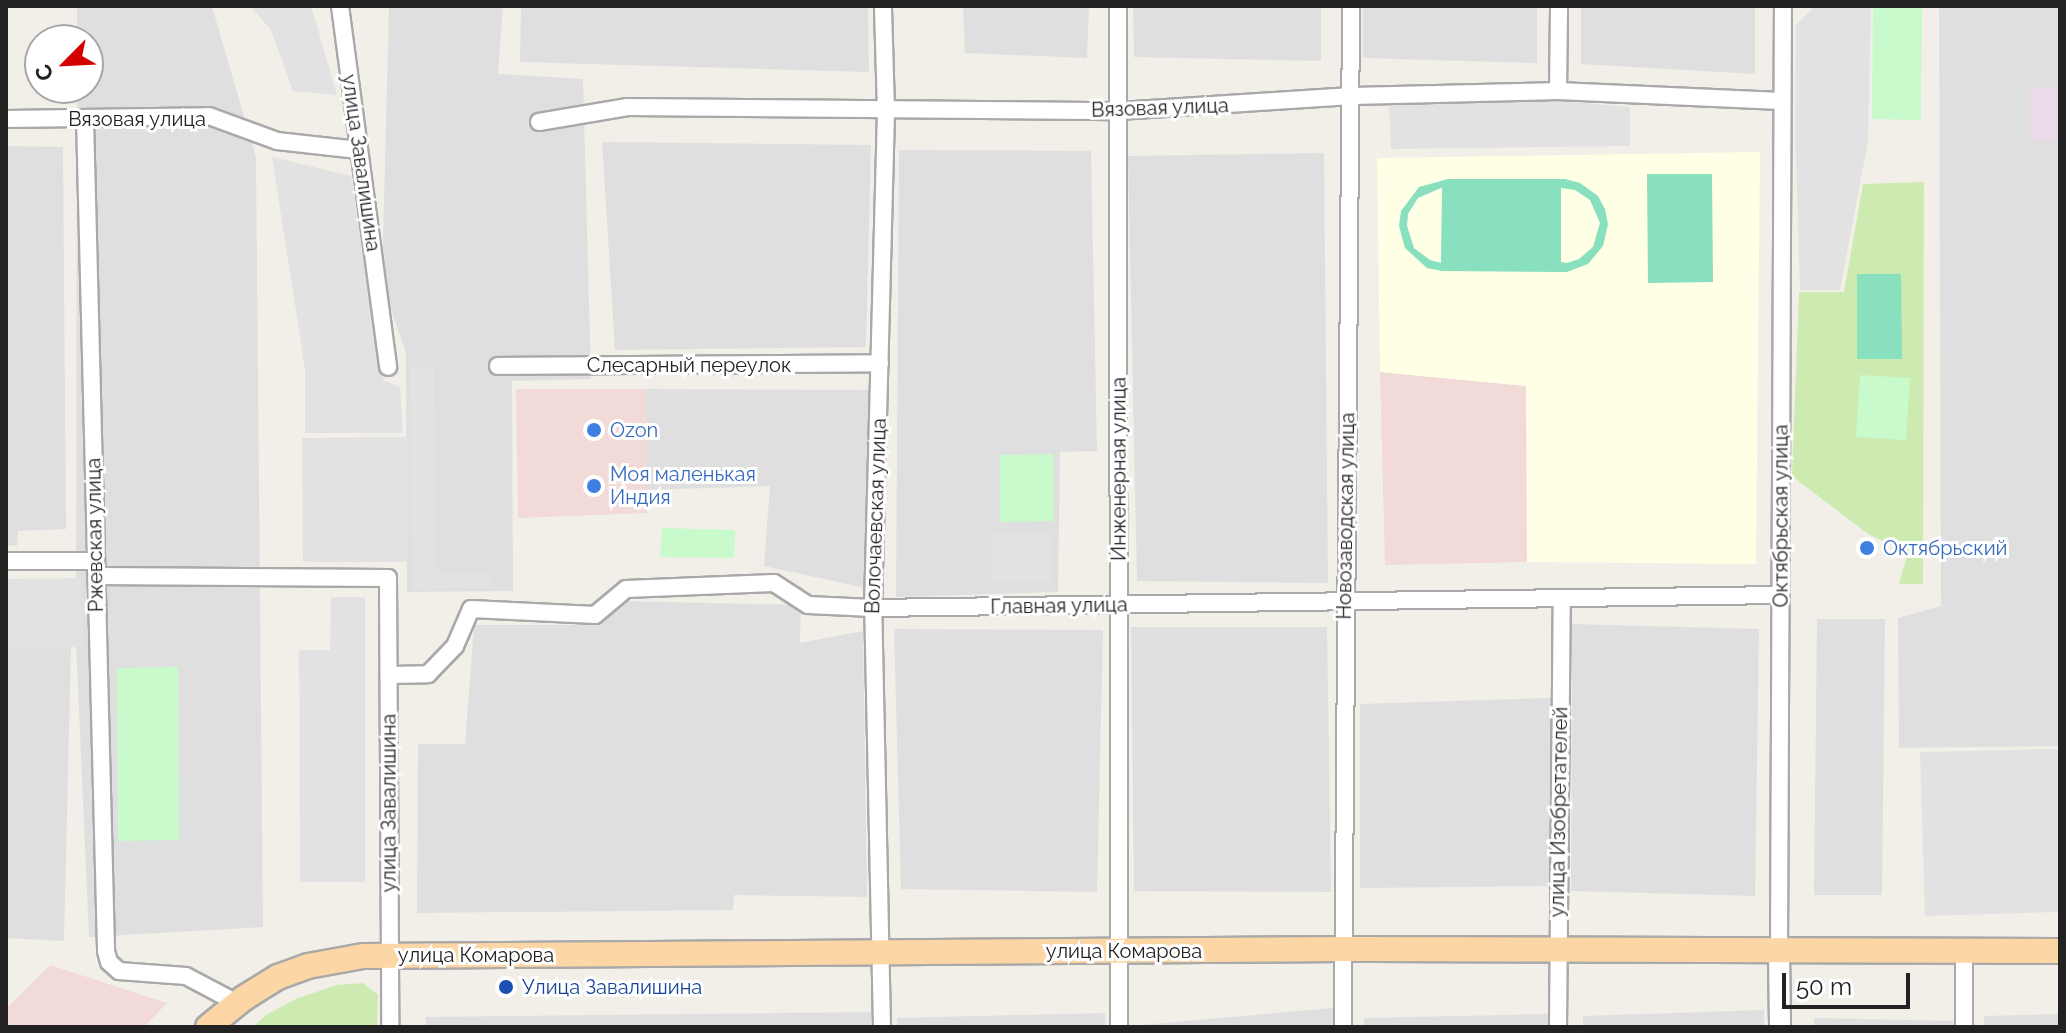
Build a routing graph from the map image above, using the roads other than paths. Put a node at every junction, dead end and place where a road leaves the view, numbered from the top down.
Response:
1 (340, 6) edge
2 (883, 6) edge
3 (1118, 6) edge
4 (1351, 6) edge
5 (1559, 6) edge
6 (1783, 6) edge
7 (1558, 91) junction
8 (1352, 96) junction
9 (1781, 101) junction
10 (886, 110) junction
11 (1119, 111) junction
12 (6, 119) edge
13 (85, 119) junction
14 (539, 122) dead end
15 (359, 150) junction
16 (880, 363) junction
17 (498, 366) dead end
18 (388, 367) dead end
19 (6, 561) edge
20 (96, 568) junction
21 (1781, 595) junction
22 (1562, 598) junction
23 (1344, 601) junction
24 (1119, 605) junction
25 (873, 608) junction
26 (389, 675) junction
27 (1343, 949) junction
28 (1557, 949) junction
29 (1118, 951) junction
30 (1964, 951) junction
31 (2060, 951) edge
32 (882, 952) junction
33 (1779, 952) junction
34 (390, 955) junction
35 (237, 1003) junction
36 (208, 1027) edge
37 (390, 1027) edge
38 (882, 1027) edge
39 (1119, 1027) edge
40 (1343, 1027) edge
41 (1558, 1027) edge
42 (1780, 1027) edge
43 (1964, 1027) edge

1 - 15 street, улица Завалишина
2 - 10 street, Волочаевская улица
3 - 11 street, Инженерная улица
4 - 8 street, Новозаводская улица
5 - 7 street
6 - 9 street, Октябрьская улица
7 - 8 street, Вязовая улица
7 - 9 street, Вязовая улица
8 - 11 street, Вязовая улица
8 - 23 street, Новозаводская улица
9 - 21 street, Октябрьская улица
10 - 11 street, Вязовая улица
10 - 14 street, Вязовая улица
10 - 16 street, Волочаевская улица
11 - 24 street, Инженерная улица
12 - 13 street, Вязовая улица
13 - 15 street, Вязовая улица
13 - 20 street, Ржевская улица
15 - 18 street, улица Завалишина
16 - 17 street, Слесарный переулок
16 - 25 street, Волочаевская улица
19 - 20 street
20 - 26 street, улица Завалишина
20 - 35 street, Ржевская улица
21 - 22 street, Главная улица
21 - 33 street, Октябрьская улица
22 - 23 street, Главная улица
22 - 28 street, улица Изобретателей
23 - 24 street, Главная улица
23 - 27 street, Новозаводская улица
24 - 25 street, Главная улица
24 - 29 street, Инженерная улица
25 - 26 street, Главная улица
25 - 32 street, Волочаевская улица
26 - 34 street, улица Завалишина
27 - 28 main road, улица Комарова
27 - 29 main road, улица Комарова
27 - 40 street, Новозаводская улица
28 - 33 main road, улица Комарова
28 - 41 street, улица Изобретателей
29 - 32 main road, улица Комарова
29 - 39 street, Инженерная улица
30 - 31 main road, улица Комарова
30 - 33 main road, улица Комарова
30 - 43 street
32 - 34 main road, улица Комарова
32 - 38 street, Волочаевская улица
33 - 42 street, Октябрьская улица
34 - 35 main road, улица Комарова
34 - 37 street, улица Завалишина
35 - 36 main road, улица Комарова

